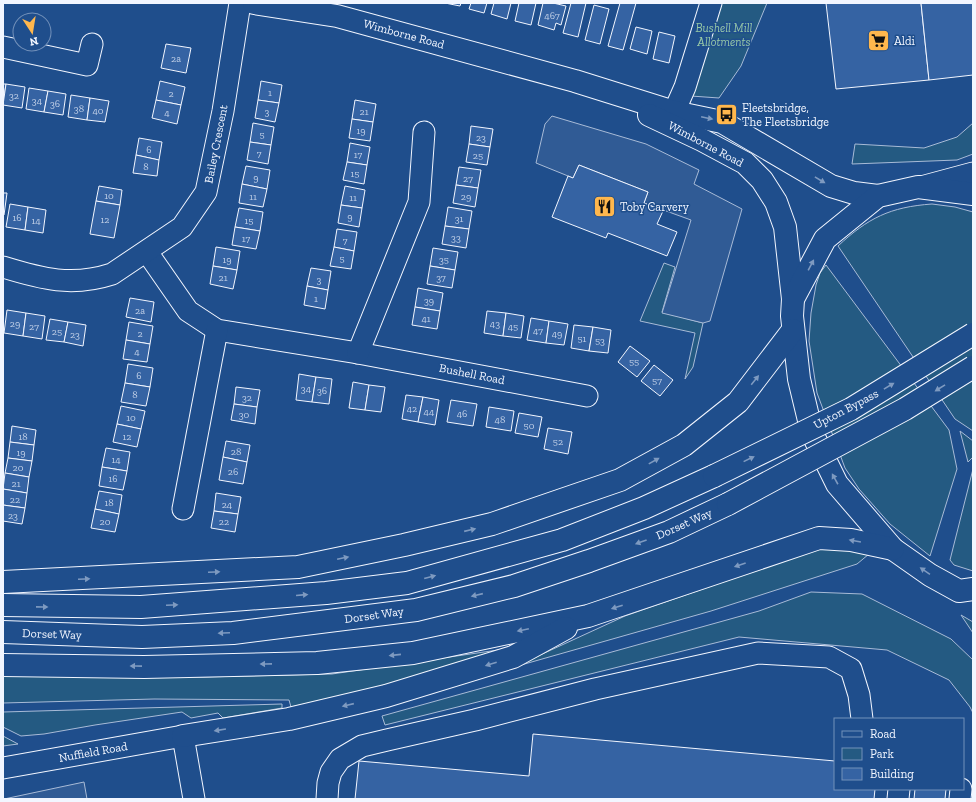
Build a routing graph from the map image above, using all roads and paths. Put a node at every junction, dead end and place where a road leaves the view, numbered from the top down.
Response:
1 (240, 3) edge
2 (254, 3) edge
3 (711, 3) edge
4 (92, 44) dead end
5 (3, 47) edge
6 (575, 81) junction
7 (674, 112) junction
8 (424, 132) dead end
9 (973, 173) edge
10 (918, 187) junction
11 (973, 194) edge
12 (878, 196) junction
13 (147, 252) junction
14 (3, 268) edge
15 (793, 299) junction
16 (217, 330) junction
17 (793, 330) junction
18 (973, 334) edge
19 (358, 353) junction
20 (973, 367) edge
21 (587, 396) dead end
22 (183, 509) dead end
23 (893, 549) junction
24 (3, 582) edge
25 (973, 589) edge
26 (3, 605) edge
27 (588, 616) junction
28 (3, 632) edge
29 (3, 665) edge
30 (862, 718) edge
31 (183, 736) junction
32 (3, 768) edge
33 (194, 799) edge
34 (326, 799) edge

1 - 13 street, Bailey Crescent
2 - 6 highway, Wimborne Road
3 - 7 street
4 - 5 street
6 - 7 highway, Wimborne Road
6 - 15 highway, Wimborne Road
7 -> 12 highway, Wimborne Road
8 - 19 street
9 - 10 street
10 - 11 highway
10 - 12 highway
15 -> 12 highway
13 - 14 street, Bailey Crescent
13 - 16 street, Bushell Road
15 - 17 highway, Wimborne Road
16 - 19 street, Bushell Road
16 - 22 street
23 -> 17 highway, Wimborne Road
24 -> 17 highway
26 -> 18 highway, Upton Bypass, bridge
19 - 21 street, Bushell Road
20 -> 28 highway, Dorset Way, bridge
25 -> 23 highway
23 -> 27 highway
27 -> 29 highway
27 -> 31 highway
30 - 34 street
31 - 32 street, Nuffield Road
31 - 33 street

